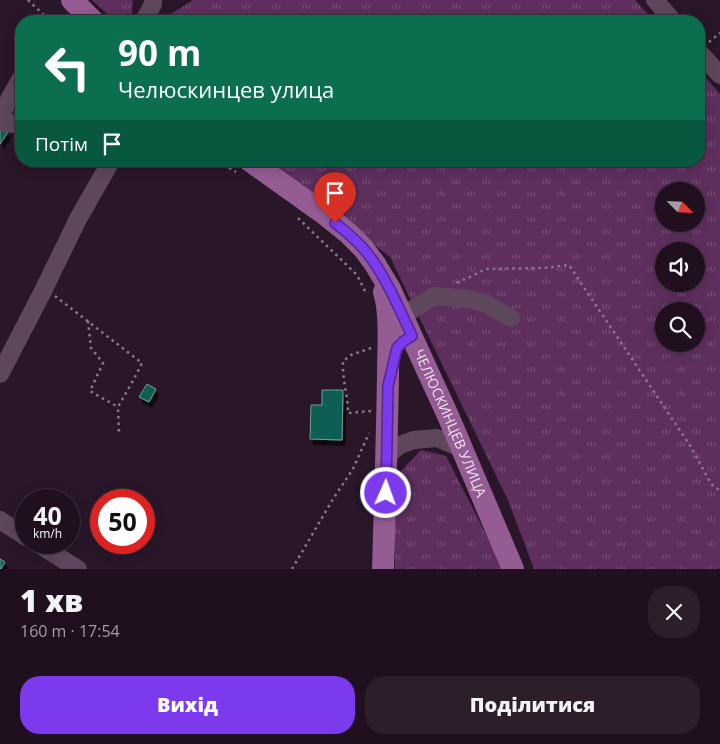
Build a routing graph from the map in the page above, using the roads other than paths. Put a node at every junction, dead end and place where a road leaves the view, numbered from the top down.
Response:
1 (72, 0) edge
2 (655, 0) edge
3 (156, 2) edge
4 (86, 15) edge
5 (148, 15) edge
6 (668, 15) edge
7 (705, 59) edge
8 (720, 76) edge
9 (15, 89) edge
10 (15, 124) edge
11 (108, 167) edge
12 (243, 167) edge
13 (375, 264) junction
14 (402, 316) junction
15 (511, 318) dead end
16 (412, 336) junction
17 (426, 367) junction
18 (0, 374) edge
19 (388, 397) junction
20 (463, 449) junction
21 (387, 455) junction
22 (0, 520) edge
23 (15, 530) edge
24 (54, 554) edge
25 (78, 569) edge
26 (383, 569) edge
27 (513, 569) edge

1 - 4 main road
2 - 6 street
3 - 5 street
7 - 8 street
9 - 10 street
11 - 18 street
12 - 13 main road, ЧЕЛЮСКИНЦЕВ УЛИЦА
13 - 14 main road, ЧЕЛЮСКИНЦЕВ УЛИЦА
13 - 19 main road
14 - 15 street
14 - 16 main road, ЧЕЛЮСКИНЦЕВ УЛИЦА
16 - 17 main road, ЧЕЛЮСКИНЦЕВ УЛИЦА
16 - 19 main road
17 - 19 main road
17 - 20 main road, ЧЕЛЮСКИНЦЕВ УЛИЦА
19 - 21 main road
20 - 21 street
20 - 27 main road, ЧЕЛЮСКИНЦЕВ УЛИЦА
21 - 26 main road
22 - 23 street
24 - 25 street

